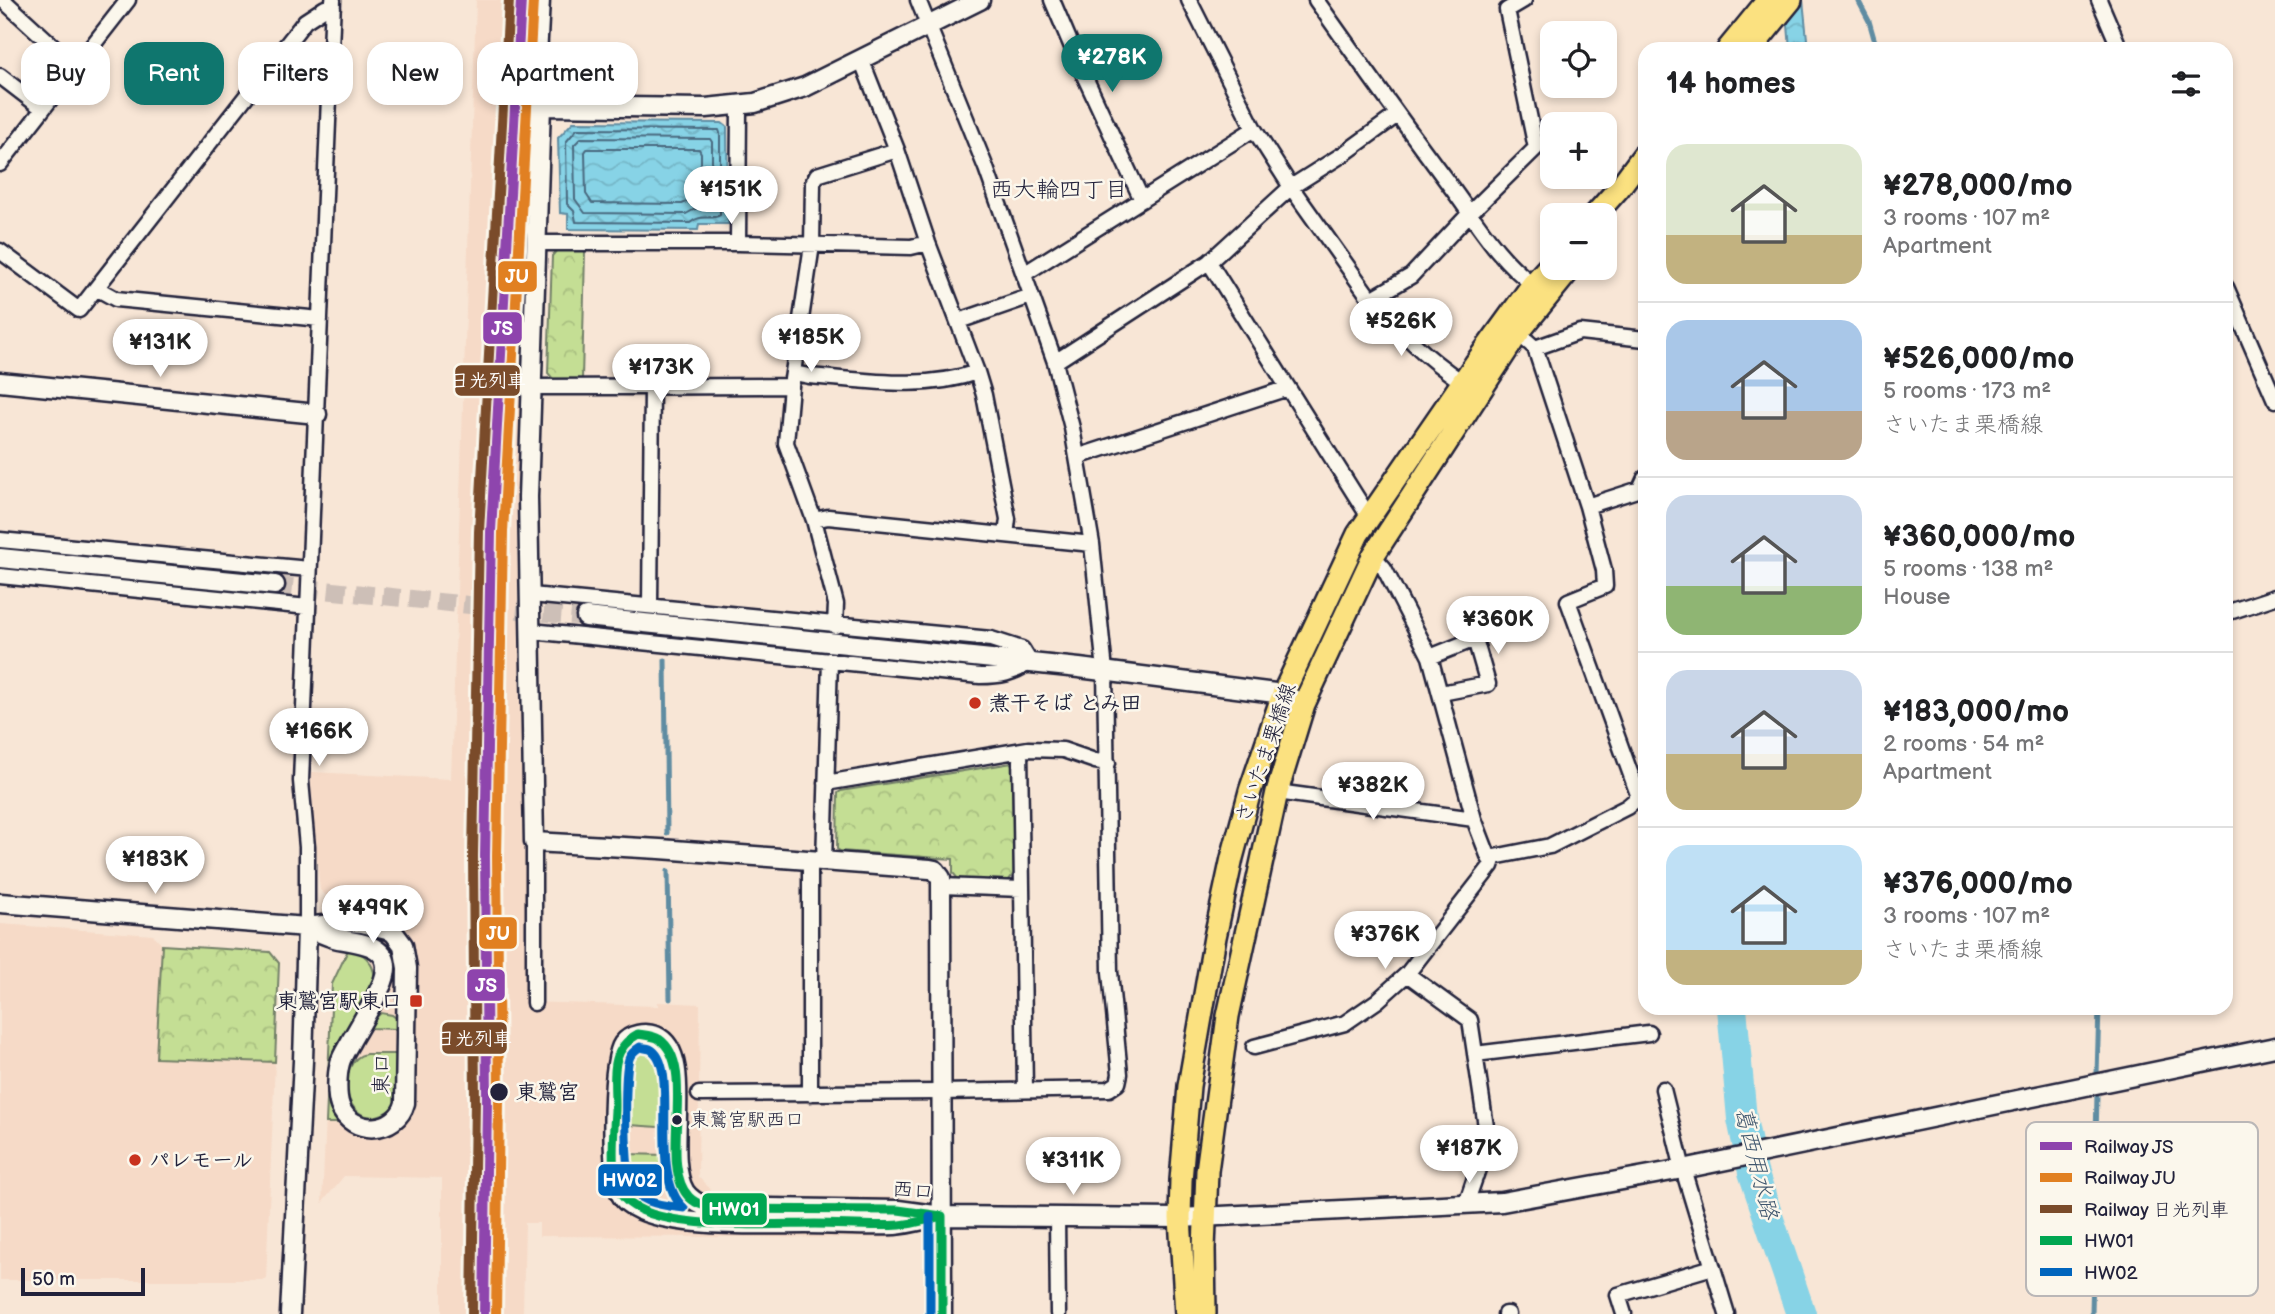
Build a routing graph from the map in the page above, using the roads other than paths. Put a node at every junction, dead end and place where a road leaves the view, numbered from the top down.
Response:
1 (3, 0) edge
2 (542, 0) edge
3 (918, 0) edge
4 (980, 0) edge
5 (1052, 0) edge
6 (1189, 0) edge
7 (1316, 0) edge
8 (1524, 0) edge
9 (1791, 0) edge
10 (2099, 0) edge
11 (126, 1) edge
12 (333, 4) edge
13 (1764, 5) edge
14 (929, 26) junction
15 (49, 42) edge
16 (95, 42) edge
17 (1734, 42) edge
18 (1757, 42) edge
19 (2117, 42) edge
20 (861, 60) junction
21 (0, 76) edge
22 (46, 105) edge
23 (541, 106) junction
24 (739, 106) junction
25 (43, 109) junction
26 (1397, 115) junction
27 (1254, 129) junction
28 (897, 150) junction
29 (1638, 162) edge
30 (0, 164) edge
31 (1638, 186) edge
32 (1291, 187) junction
33 (1142, 200) junction
34 (1606, 203) edge
35 (1469, 212) junction
36 (1617, 212) edge
37 (537, 243) junction
38 (738, 243) junction
39 (928, 243) junction
40 (812, 245) junction
41 (0, 251) edge
42 (1209, 262) junction
43 (1024, 274) junction
44 (1540, 277) edge
45 (1561, 280) edge
46 (1534, 284) junction
47 (96, 288) junction
48 (1031, 296) junction
49 (1373, 298) junction
50 (2233, 303) edge
51 (320, 319) junction
52 (959, 321) junction
53 (1518, 333) junction
54 (1638, 338) edge
55 (1535, 348) junction
56 (1055, 362) junction
57 (977, 372) junction
58 (793, 379) junction
59 (0, 382) edge
60 (1462, 382) junction
61 (532, 387) junction
62 (652, 387) junction
63 (1287, 387) junction
64 (2275, 400) edge
65 (317, 414) junction
66 (1077, 457) junction
67 (1638, 490) edge
68 (1587, 506) junction
69 (1369, 517) junction
70 (814, 520) junction
71 (1006, 536) junction
72 (0, 540) edge
73 (1092, 544) junction
74 (1373, 556) junction
75 (0, 558) edge
76 (309, 569) junction
77 (0, 576) edge
78 (275, 585) tunnel mouth
79 (531, 595) junction
80 (2275, 597) edge
81 (650, 606) junction
82 (308, 607) junction
83 (2233, 610) edge
84 (586, 617) tunnel mouth
85 (835, 625) junction
86 (531, 631) junction
87 (1430, 657) junction
88 (830, 660) junction
89 (1030, 663) junction
90 (1105, 671) junction
91 (1441, 693) junction
92 (1283, 694) junction
93 (1304, 704) junction
94 (1020, 751) junction
95 (1108, 763) junction
96 (826, 783) junction
97 (1638, 785) edge
98 (1277, 792) junction
99 (1638, 799) edge
100 (1474, 819) junction
101 (534, 842) junction
102 (1494, 857) junction
103 (817, 862) junction
104 (942, 886) junction
105 (1022, 889) junction
106 (0, 903) edge
107 (307, 927) junction
108 (1407, 974) junction
109 (534, 1003) dead end
110 (1649, 1033) dead end
111 (1254, 1047) dead end
112 (2275, 1047) edge
113 (1475, 1054) junction
114 (1664, 1088) dead end
115 (1025, 1090) junction
116 (940, 1092) junction
117 (699, 1094) dead end
118 (810, 1094) junction
119 (1684, 1169) junction
120 (1466, 1204) junction
121 (942, 1216) junction
122 (1057, 1216) junction
123 (1180, 1218) junction
124 (1205, 1218) junction
125 (1713, 1267) junction
126 (290, 1314) edge
127 (943, 1314) edge
128 (1058, 1314) edge
129 (1186, 1314) edge
130 (1205, 1314) edge
131 (1623, 1314) edge
132 (1727, 1314) edge

1 - 15 street
2 - 23 street
3 - 14 street
4 - 14 street
5 - 33 street
6 - 27 street
7 - 26 street
8 - 35 street
9 - 18 main road
10 - 19 street
11 - 16 street
12 - 47 street
12 - 51 street
13 - 17 main road
14 - 20 street
14 - 43 street
20 - 24 street
20 - 28 street
21 - 25 street
22 - 25 street
23 - 24 street
23 - 37 street
24 - 38 street
25 - 30 street
26 - 32 street
26 - 35 street
27 - 32 street
27 - 33 street
28 - 39 street
28 - 40 street
29 - 34 main road
31 - 36 main road
32 - 42 street
32 - 49 street
33 - 43 street
35 - 46 street
35 - 49 street
37 - 38 street
37 - 61 street
38 - 40 street
39 - 40 street
39 - 52 street
40 - 58 street
41 - 47 street
42 - 56 street
42 - 63 street
43 - 48 street
44 - 46 main road, さいたま栗橋線
45 - 53 main road, さいたま栗橋線
46 - 60 main road, さいたま栗橋線
47 - 51 street
48 - 52 street
48 - 56 street
49 - 60 street
50 - 64 street
51 - 65 street
52 - 57 street
53 - 55 street
53 - 74 main road, さいたま栗橋線
54 - 55 street
55 - 68 street
56 - 66 street
57 - 58 street
57 - 71 street
58 - 62 street
58 - 70 street
59 - 65 street
60 - 69 main road, さいたま栗橋線
61 - 62 street
61 - 79 street
62 - 81 street
63 - 66 street
63 - 69 street
65 - 76 street
66 - 73 street
67 - 68 street
68 - 97 street
69 - 92 main road, さいたま栗橋線
70 - 71 street
70 - 85 street
71 - 73 street
72 - 76 street
73 - 90 street
74 - 87 street
74 - 93 main road, さいたま栗橋線
75 - 78 street
76 - 82 street
77 - 82 street
79 - 81 street
79 - 86 street
80 - 83 street
81 - 85 street
82 - 107 street
84 - 89 street
85 - 89 street
86 - 88 street
86 - 101 street
87 - 91 street
87 - 91 street
88 - 89 street
88 - 96 street
89 - 90 street
90 - 92 street
90 - 95 street
91 - 100 street
92 - 93 street
92 - 123 main road, さいたま栗橋線
93 - 98 main road, さいたま栗橋線
94 - 95 street
94 - 96 street
94 - 105 street
95 - 115 street
96 - 103 street
98 - 100 street
98 - 124 main road, さいたま栗橋線
99 - 102 street
100 - 102 street
101 - 103 street
101 - 109 street
102 - 108 street
103 - 104 street
103 - 118 street
104 - 105 street
104 - 116 street
105 - 115 street
106 - 107 street
107 - 107 street, 東口
107 - 126 street
108 - 111 street
108 - 113 street
110 - 113 street
112 - 119 street
113 - 120 street
114 - 119 street
115 - 116 street
116 - 118 street
116 - 121 street
117 - 118 street
119 - 120 street
119 - 125 street
120 - 124 street
121 - 121 street, 西口
121 - 122 street
121 - 127 street
122 - 123 street
122 - 128 street
123 - 124 street
123 - 129 main road, さいたま栗橋線
124 - 130 main road, さいたま栗橋線
125 - 131 street
125 - 132 street

